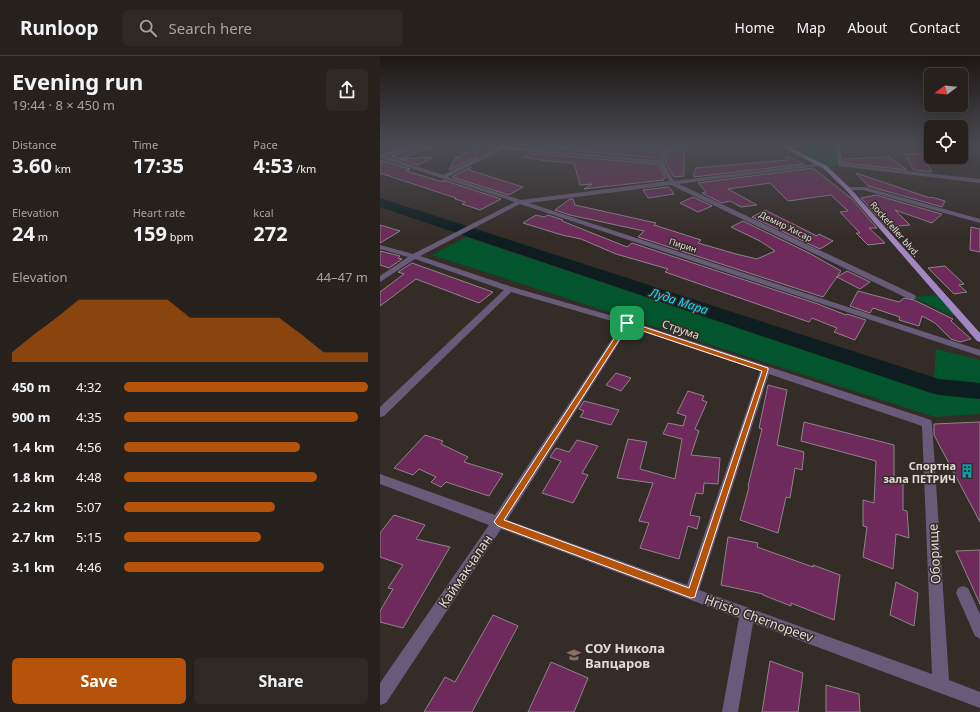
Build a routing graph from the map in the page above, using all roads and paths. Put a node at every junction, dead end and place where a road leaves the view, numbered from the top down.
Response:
1 (443, 177) edge
2 (669, 177) edge
3 (722, 177) edge
4 (836, 177) edge
5 (942, 177) edge
6 (980, 181) edge
7 (673, 183) junction
8 (848, 189) junction
9 (520, 202) junction
10 (980, 221) edge
11 (380, 247) edge
12 (414, 256) junction
13 (380, 280) edge
14 (509, 289) junction
15 (912, 297) dead end
16 (627, 323) junction
17 (980, 339) edge
18 (980, 353) edge
19 (765, 370) junction
20 (380, 413) edge
21 (927, 423) joint
22 (380, 479) edge
23 (498, 522) junction
24 (691, 593) junction
25 (963, 593) dead end
26 (747, 614) junction
27 (980, 631) edge
28 (941, 685) junction
29 (380, 697) edge
30 (980, 700) edge
31 (730, 712) edge

1 - 9 street, Пирин
2 - 7 street
3 - 7 street
4 - 8 main road, Rockefeller blvd.
5 - 6 street
7 - 9 street
7 - 15 street, Демир Хисар
8 - 10 street
8 - 17 main road, Rockefeller blvd.
9 - 12 street
9 - 18 street, Пирин
11 - 12 street, Струма
12 - 13 street
12 - 14 street, Струма
14 - 16 street, Струма
14 - 20 street
16 - 19 street, Струма
16 - 23 street, Каймакчалан
19 - 21 street, Струма
19 - 24 street
21 - 28 street, Оборище
22 - 23 street, Hristo Chernopeev
23 - 24 street, Hristo Chernopeev
23 - 29 street, Каймакчалан
24 - 26 street, Hristo Chernopeev
25 - 27 street
26 - 28 street, Hristo Chernopeev
26 - 31 street
28 - 30 street, Hristo Chernopeev

